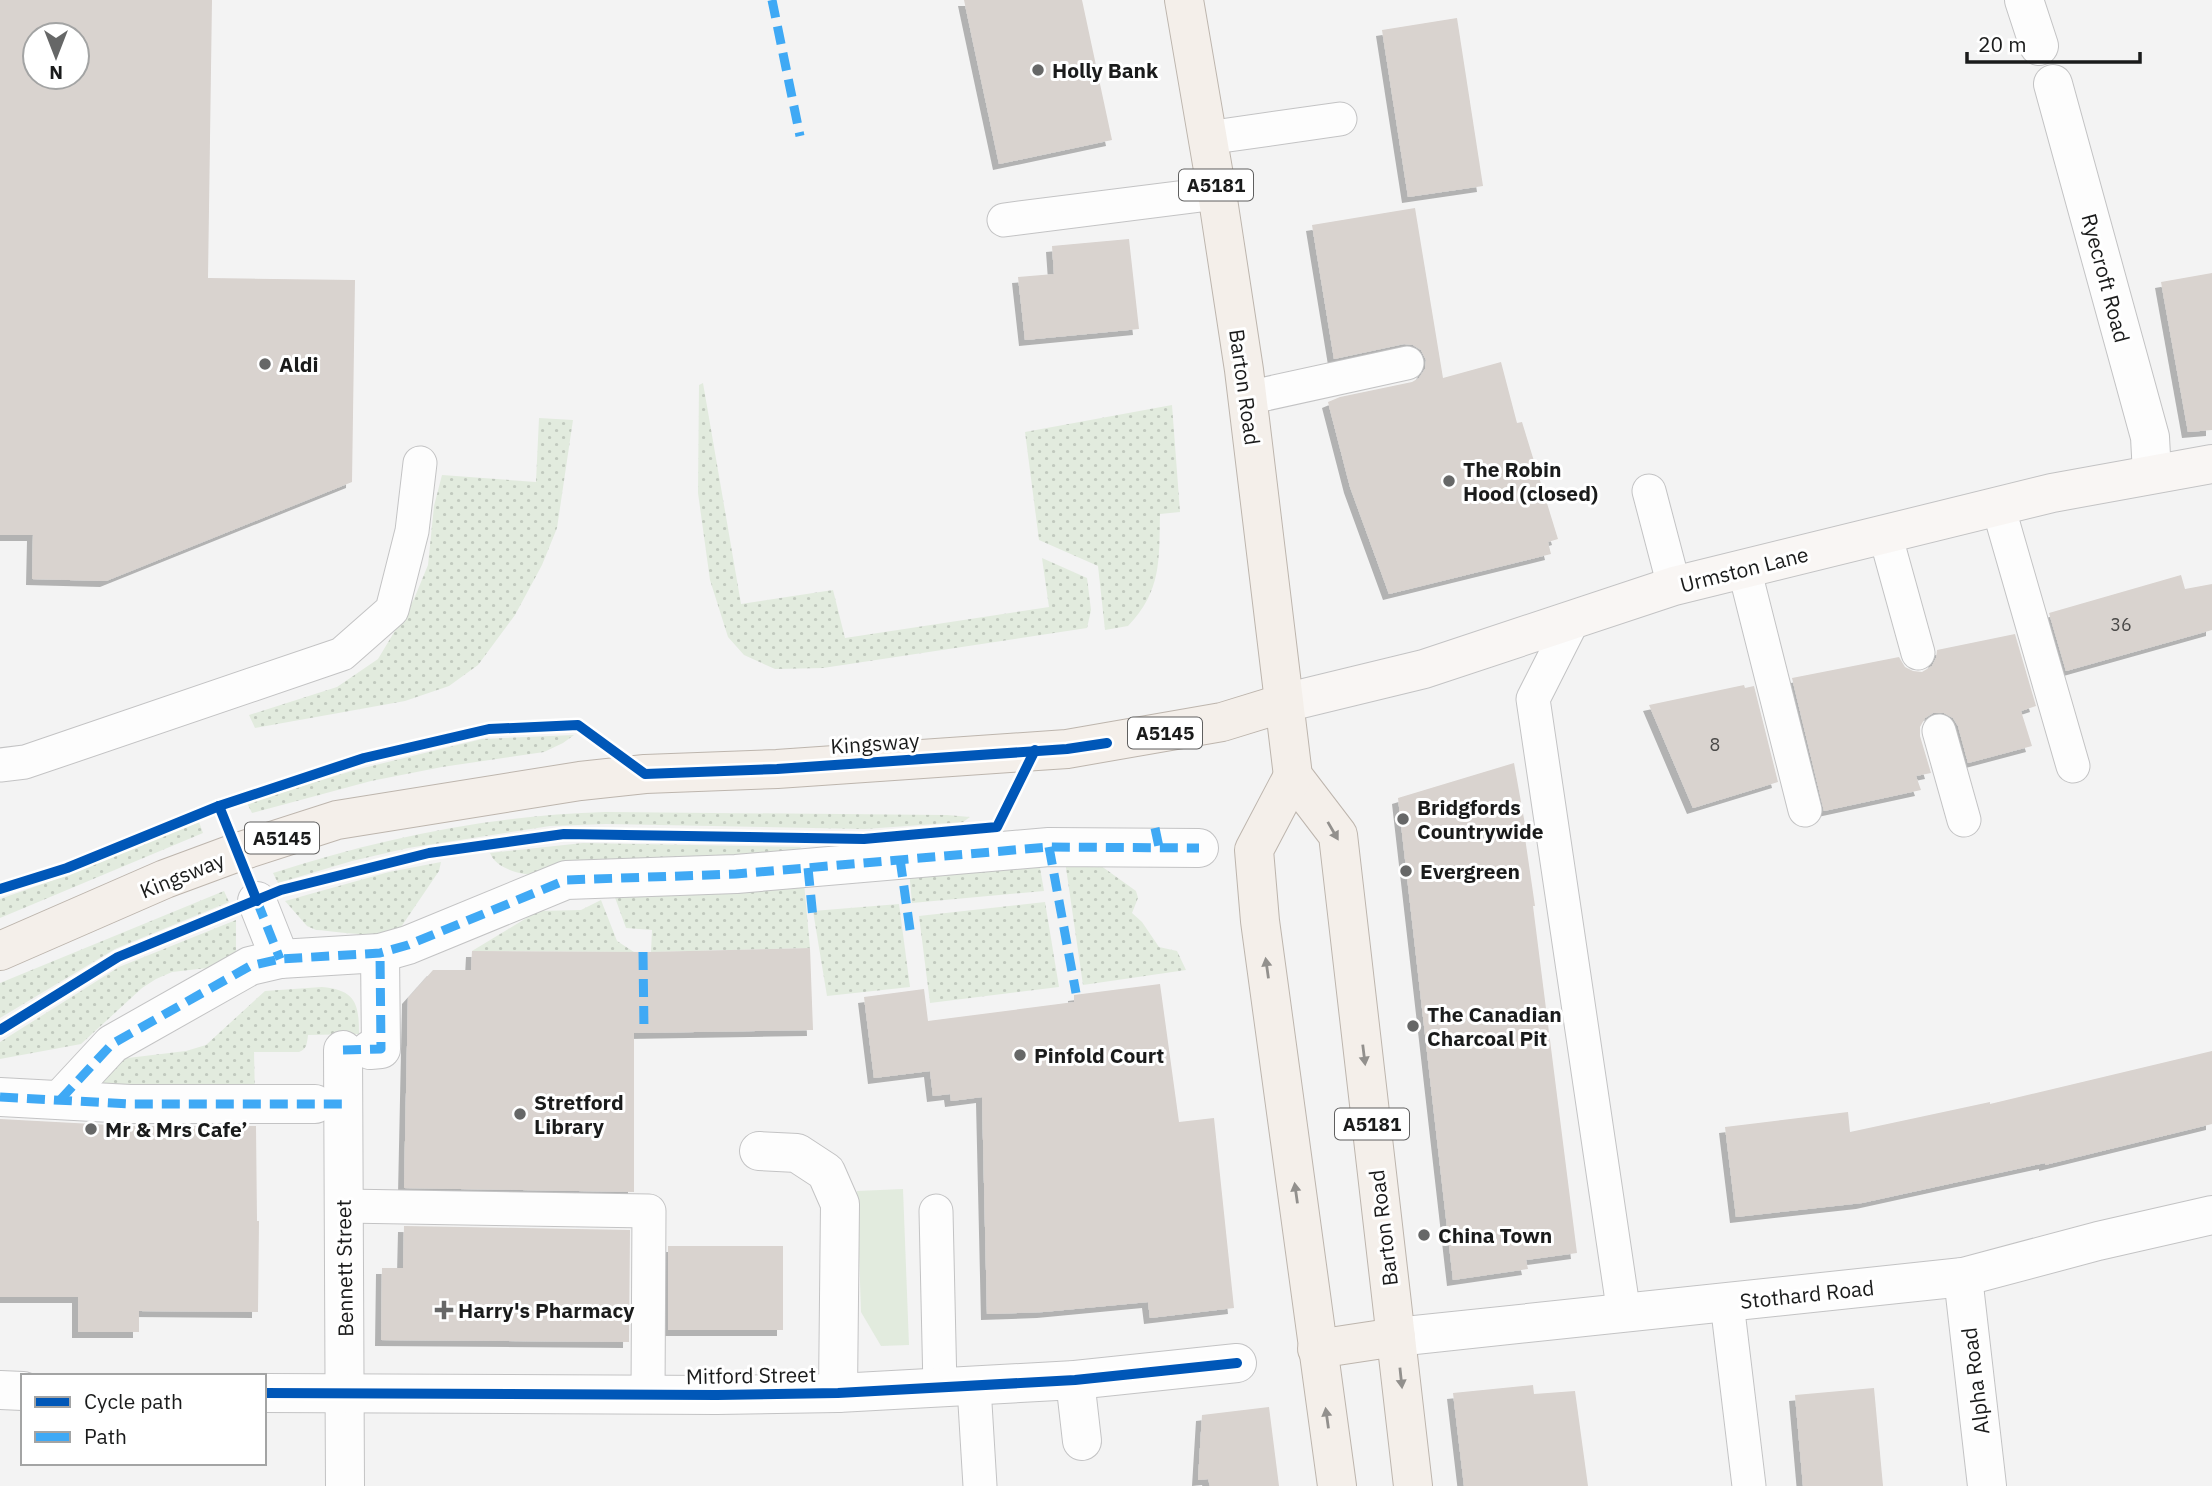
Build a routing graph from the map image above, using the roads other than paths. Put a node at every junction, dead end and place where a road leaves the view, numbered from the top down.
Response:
1 (1184, 0) edge
2 (2024, 0) edge
3 (2039, 46) dead end
4 (2053, 84) dead end
5 (1340, 119) dead end
6 (1207, 138) junction
7 (1217, 193) junction
8 (1004, 220) dead end
9 (1407, 363) dead end
10 (1247, 398) junction
11 (420, 463) dead end
12 (2212, 464) edge
13 (2152, 474) junction
14 (1649, 491) dead end
15 (1998, 506) junction
16 (1885, 534) junction
17 (1744, 568) junction
18 (1674, 586) junction
19 (1574, 618) junction
20 (1918, 653) dead end
21 (1284, 703) junction
22 (1940, 731) dead end
23 (0, 765) edge
24 (2073, 766) dead end
25 (1293, 776) junction
26 (1805, 810) dead end
27 (1964, 820) dead end
28 (1199, 849) dead end
29 (257, 901) dead end
30 (0, 951) edge
31 (380, 953) junction
32 (265, 962) junction
33 (0, 1097) edge
34 (60, 1100) junction
35 (315, 1104) dead end
36 (758, 1151) dead end
37 (344, 1206) junction
38 (936, 1211) dead end
39 (2212, 1215) edge
40 (1963, 1277) junction
41 (1727, 1303) junction
42 (1625, 1314) junction
43 (1396, 1338) junction
44 (1317, 1349) junction
45 (1237, 1363) dead end
46 (1075, 1380) junction
47 (957, 1387) junction
48 (0, 1390) edge
49 (21, 1391) edge
50 (838, 1392) junction
51 (266, 1393) edge
52 (345, 1394) junction
53 (648, 1395) junction
54 (1082, 1441) dead end
55 (345, 1486) edge
56 (980, 1486) edge
57 (1337, 1486) edge
58 (1413, 1486) edge
59 (1749, 1486) edge
60 (1987, 1486) edge

1 - 6 main road, Barton Road / A5181
2 - 3 street
4 - 13 street, Ryecroft Road
5 - 6 lane
6 - 7 main road, Barton Road / A5181
7 - 8 lane
7 - 10 main road, Barton Road / A5181
9 - 10 lane
10 - 21 main road, Barton Road / A5181
11 - 23 lane
12 - 13 main road, Urmston Lane
13 - 15 main road, Urmston Lane
14 - 18 lane
15 - 16 main road, Urmston Lane
15 - 24 lane
16 - 17 main road, Urmston Lane
16 - 20 lane
17 - 18 main road, Urmston Lane
17 - 26 lane
18 - 19 main road, Urmston Lane
19 - 21 main road, Urmston Lane
19 - 42 lane
21 - 25 main road, Barton Road / A5181
21 - 30 main road, Kingsway / A5145
22 - 27 lane
25 -> 43 main road, Barton Road / A5181
44 -> 25 main road
28 - 31 street
29 - 32 street
31 - 32 street
31 - 37 street, Bennett Street
32 - 34 street
33 - 34 street
34 - 35 street
36 - 50 street
37 - 52 street, Bennett Street
37 - 53 lane
38 - 47 lane
39 - 40 street, Stothard Road
40 - 41 street, Stothard Road
40 - 60 street, Alpha Road
41 - 42 street, Stothard Road
41 - 59 lane
42 - 43 street, Stothard Road
43 - 44 main road
43 -> 58 main road, Barton Road / A5181
57 -> 44 main road
45 - 46 street, Mitford Street
46 - 47 street, Mitford Street
46 - 54 street
47 - 50 street, Mitford Street
47 - 56 lane
48 - 49 street
50 - 53 street, Mitford Street
51 - 52 street, Mitford Street
52 - 53 street, Mitford Street
52 - 55 street, Bennett Street

